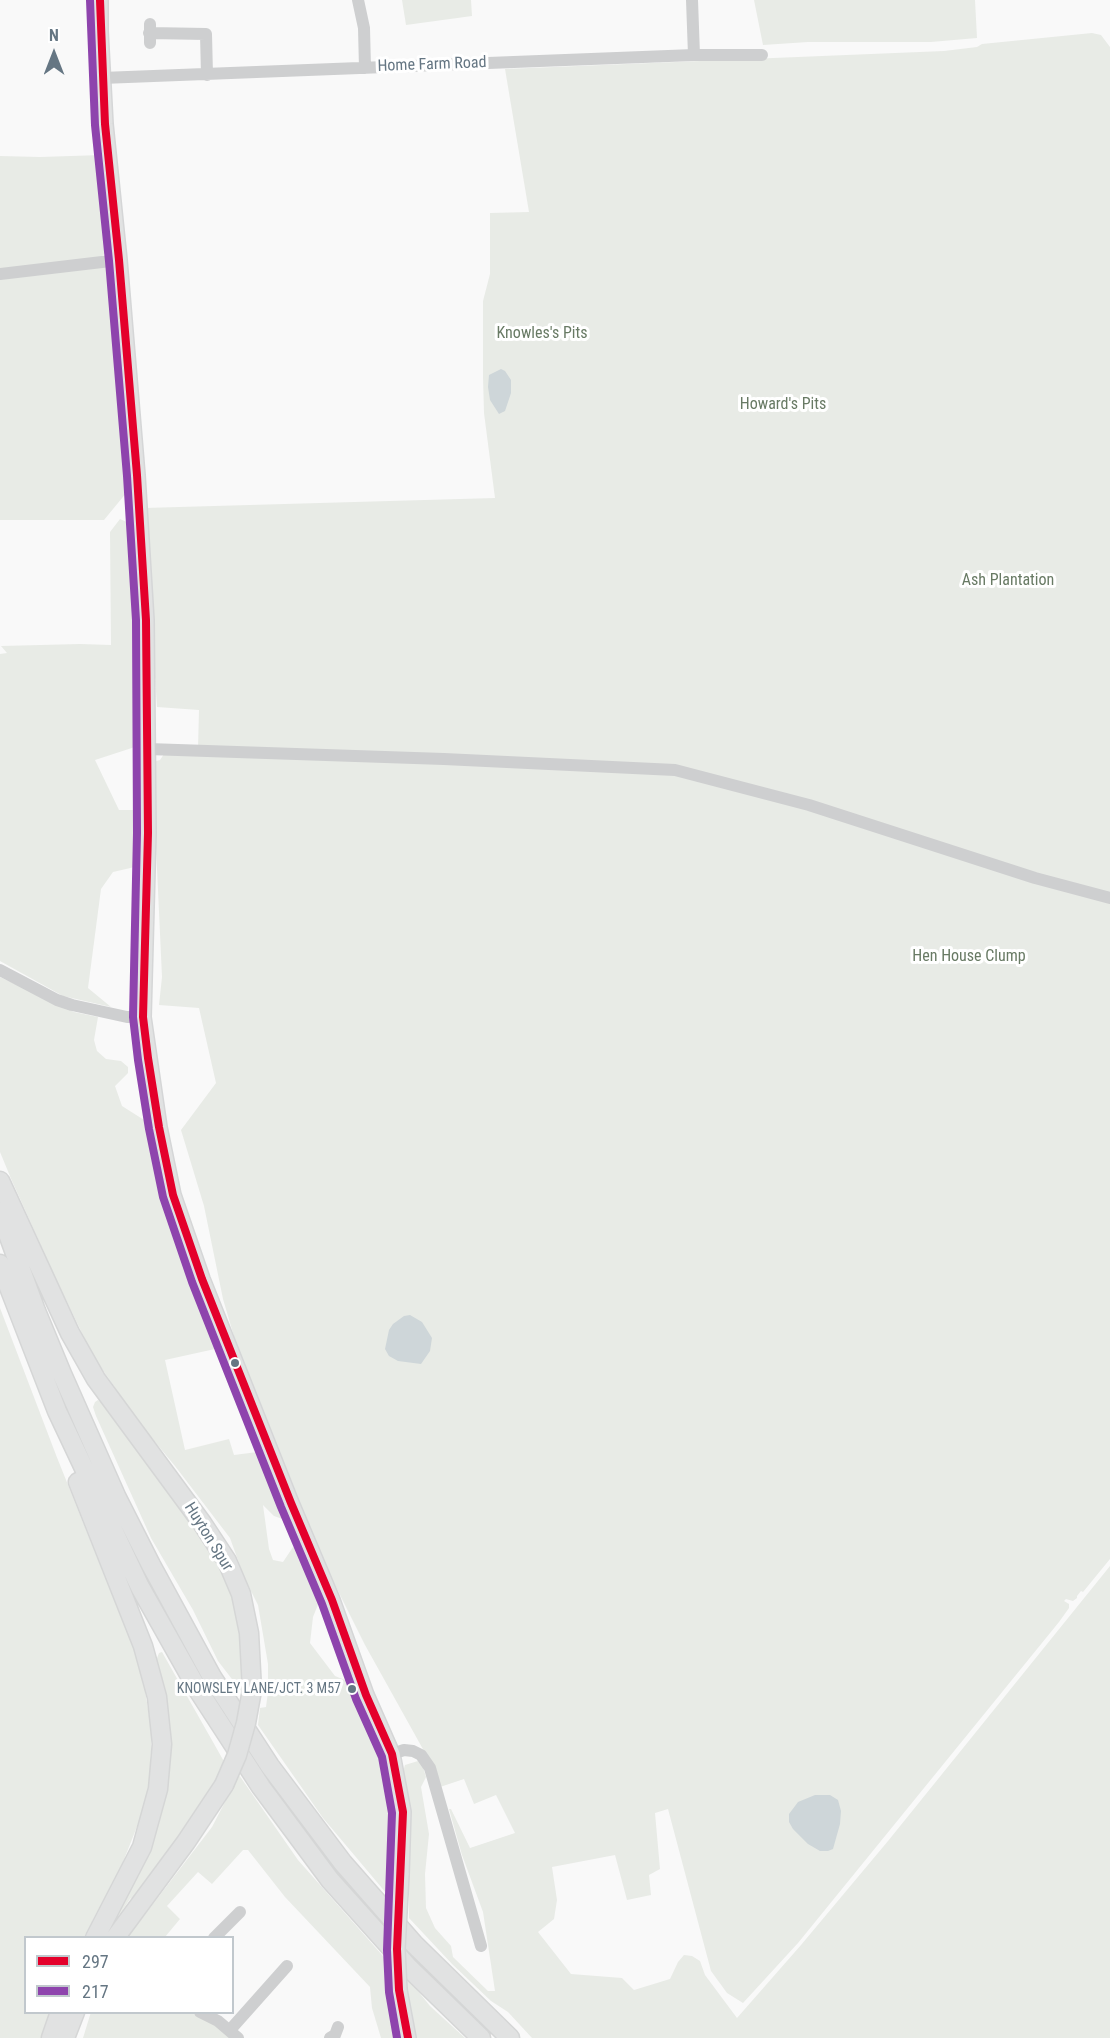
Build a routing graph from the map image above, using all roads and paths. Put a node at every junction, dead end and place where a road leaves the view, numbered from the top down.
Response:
1 (100, 0) edge
2 (358, 0) edge
3 (692, 0) edge
4 (150, 33) dead end
5 (694, 55) junction
6 (762, 55) dead end
7 (365, 68) junction
8 (207, 75) junction
9 (102, 78) junction
10 (119, 260) junction
11 (0, 273) edge
12 (148, 749) junction
13 (1110, 898) edge
14 (0, 970) edge
15 (143, 1017) junction
16 (0, 1181) edge
17 (0, 1212) edge
18 (0, 1264) edge
19 (57, 1411) junction
20 (392, 1754) junction
21 (242, 1909) dead end
22 (96, 1936) edge
23 (116, 1936) edge
24 (216, 1936) edge
25 (481, 1946) dead end
26 (289, 1965) dead end
27 (60, 2014) edge
28 (75, 2014) edge
29 (202, 2014) edge
30 (234, 2034) edge
31 (51, 2038) edge
32 (65, 2038) edge
33 (408, 2038) edge
34 (481, 2038) edge
35 (510, 2038) edge

1 - 9 main road
2 - 7 street
3 - 5 street
4 - 8 street
5 - 6 street, Home Farm Road
5 - 7 street, Home Farm Road
7 - 8 street, Home Farm Road
8 - 9 street, Home Farm Road
9 - 10 main road
10 - 11 street
10 - 12 main road
12 - 13 street
12 - 15 main road
14 - 15 street
15 - 20 main road
16 - 23 highway, Huyton Spur, bridge
17 - 35 highway
18 - 19 highway
19 - 22 highway
19 - 34 highway
20 - 25 street
20 - 33 main road, bridge
21 - 24 street
26 - 30 street
27 - 31 highway
28 - 32 highway
29 - 30 street

